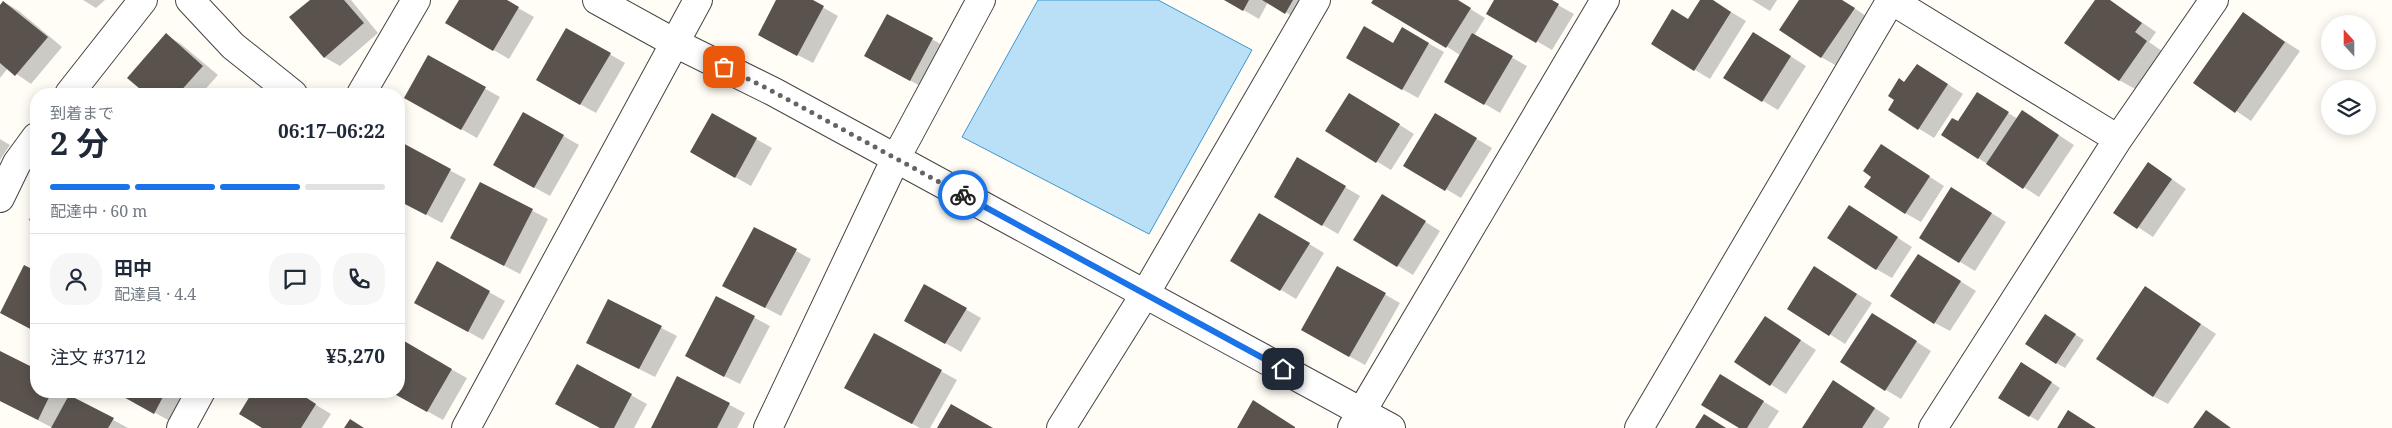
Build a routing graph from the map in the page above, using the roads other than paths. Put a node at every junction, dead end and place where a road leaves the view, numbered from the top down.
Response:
1 (143, 0) edge
2 (190, 0) edge
3 (416, 0) edge
4 (597, 0) edge
5 (698, 0) edge
6 (981, 0) edge
7 (1316, 0) edge
8 (1605, 0) edge
9 (2214, 0) edge
10 (673, 42) junction
11 (74, 88) edge
12 (286, 88) edge
13 (365, 88) edge
14 (2118, 139) junction
15 (30, 145) edge
16 (896, 158) junction
17 (0, 198) edge
18 (1144, 294) junction
19 (197, 398) edge
20 (1357, 421) edge
21 (181, 428) edge
22 (466, 428) edge
23 (768, 428) edge
24 (1061, 428) edge
25 (1392, 428) edge
26 (1639, 428) edge
27 (1933, 428) edge

1 - 11 street
2 - 12 street
3 - 13 street
4 - 10 street
5 - 10 street
6 - 16 street
7 - 18 street
8 - 20 street
9 - 14 street
10 - 16 street
10 - 22 street
14 - 26 street
14 - 27 street
15 - 17 street
16 - 18 street
16 - 23 street
18 - 20 street
18 - 24 street
19 - 21 street
20 - 25 street

